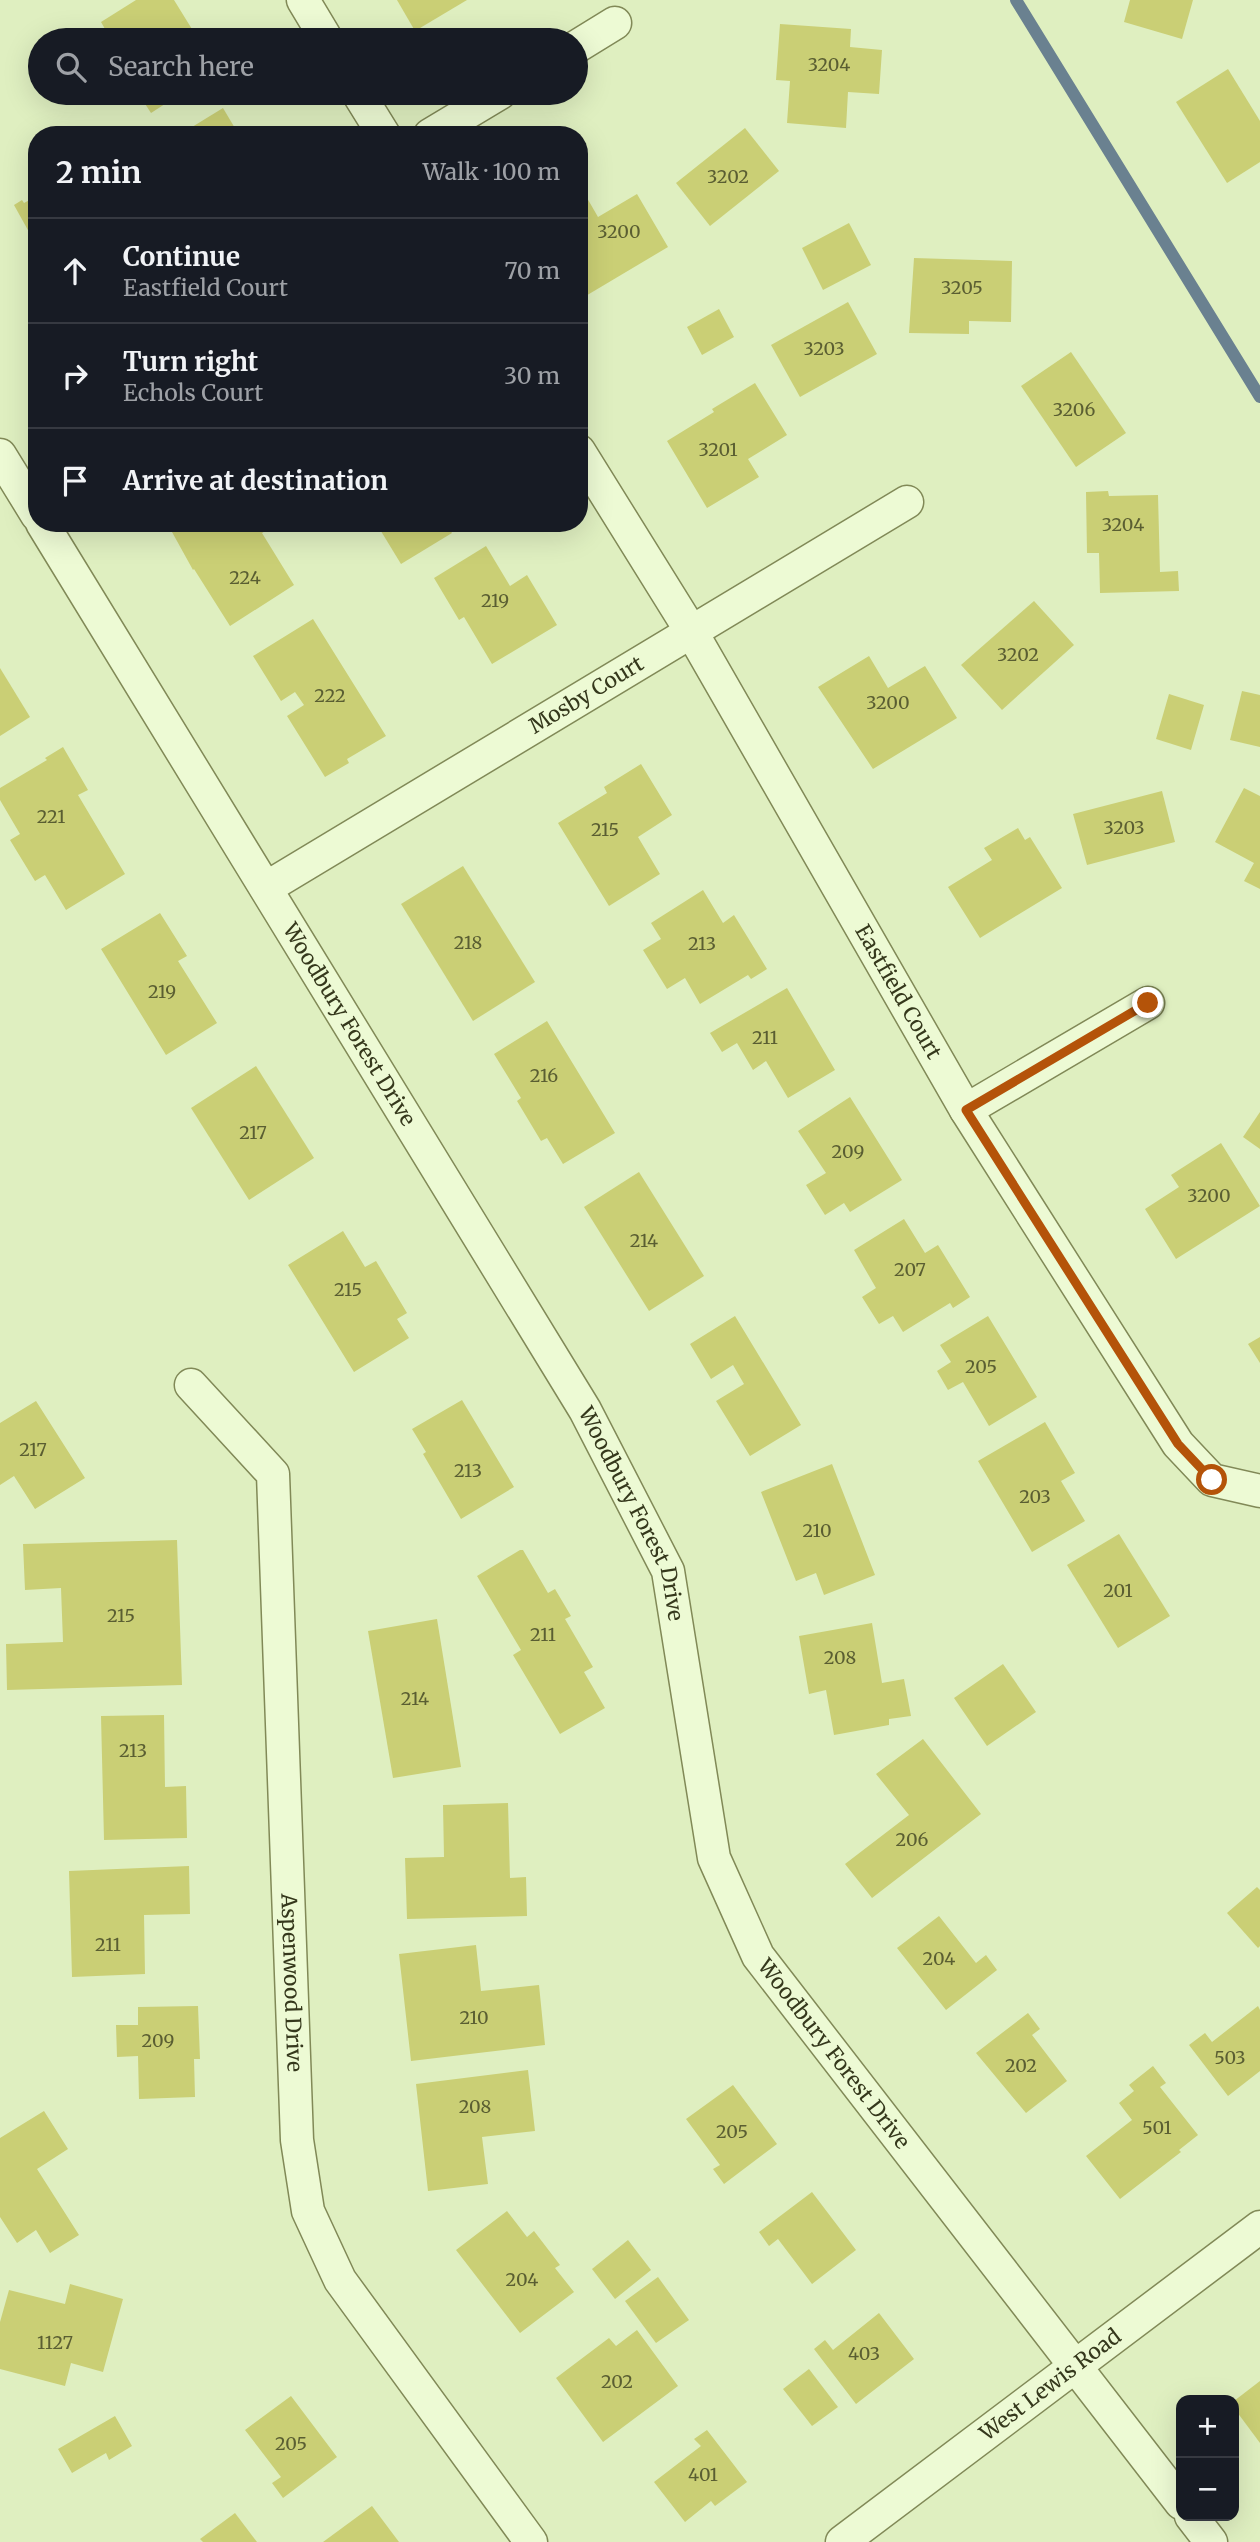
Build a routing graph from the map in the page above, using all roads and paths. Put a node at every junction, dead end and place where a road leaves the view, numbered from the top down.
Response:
1 (303, 0) edge
2 (615, 23) dead end
3 (320, 28) edge
4 (588, 40) edge
5 (365, 105) edge
6 (480, 105) edge
7 (378, 126) edge
8 (445, 126) edge
9 (0, 455) edge
10 (588, 465) edge
11 (28, 500) edge
12 (907, 502) dead end
13 (48, 532) edge
14 (691, 631) junction
15 (266, 888) junction
16 (1148, 1003) dead end
17 (966, 1110) junction
18 (191, 1385) dead end
19 (1258, 1491) edge
20 (1260, 2227) edge
21 (1075, 2364) junction
22 (1176, 2496) edge
23 (1195, 2521) edge
24 (531, 2542) edge
25 (842, 2542) edge
26 (1211, 2542) edge

1 - 3 street
2 - 4 street
5 - 7 street
6 - 8 street
9 - 11 street
10 - 14 street, Eastfield Court
12 - 14 street, Mosby Court
13 - 15 street, Woodbury Forest Drive
14 - 15 street, Mosby Court
14 - 17 street, Eastfield Court
15 - 21 street, Woodbury Forest Drive
16 - 17 street
17 - 19 street, Eastfield Court
18 - 24 street, Aspenwood Drive
20 - 21 street, West Lewis Road
21 - 22 street, Woodbury Forest Drive
21 - 25 street, West Lewis Road
23 - 26 street

